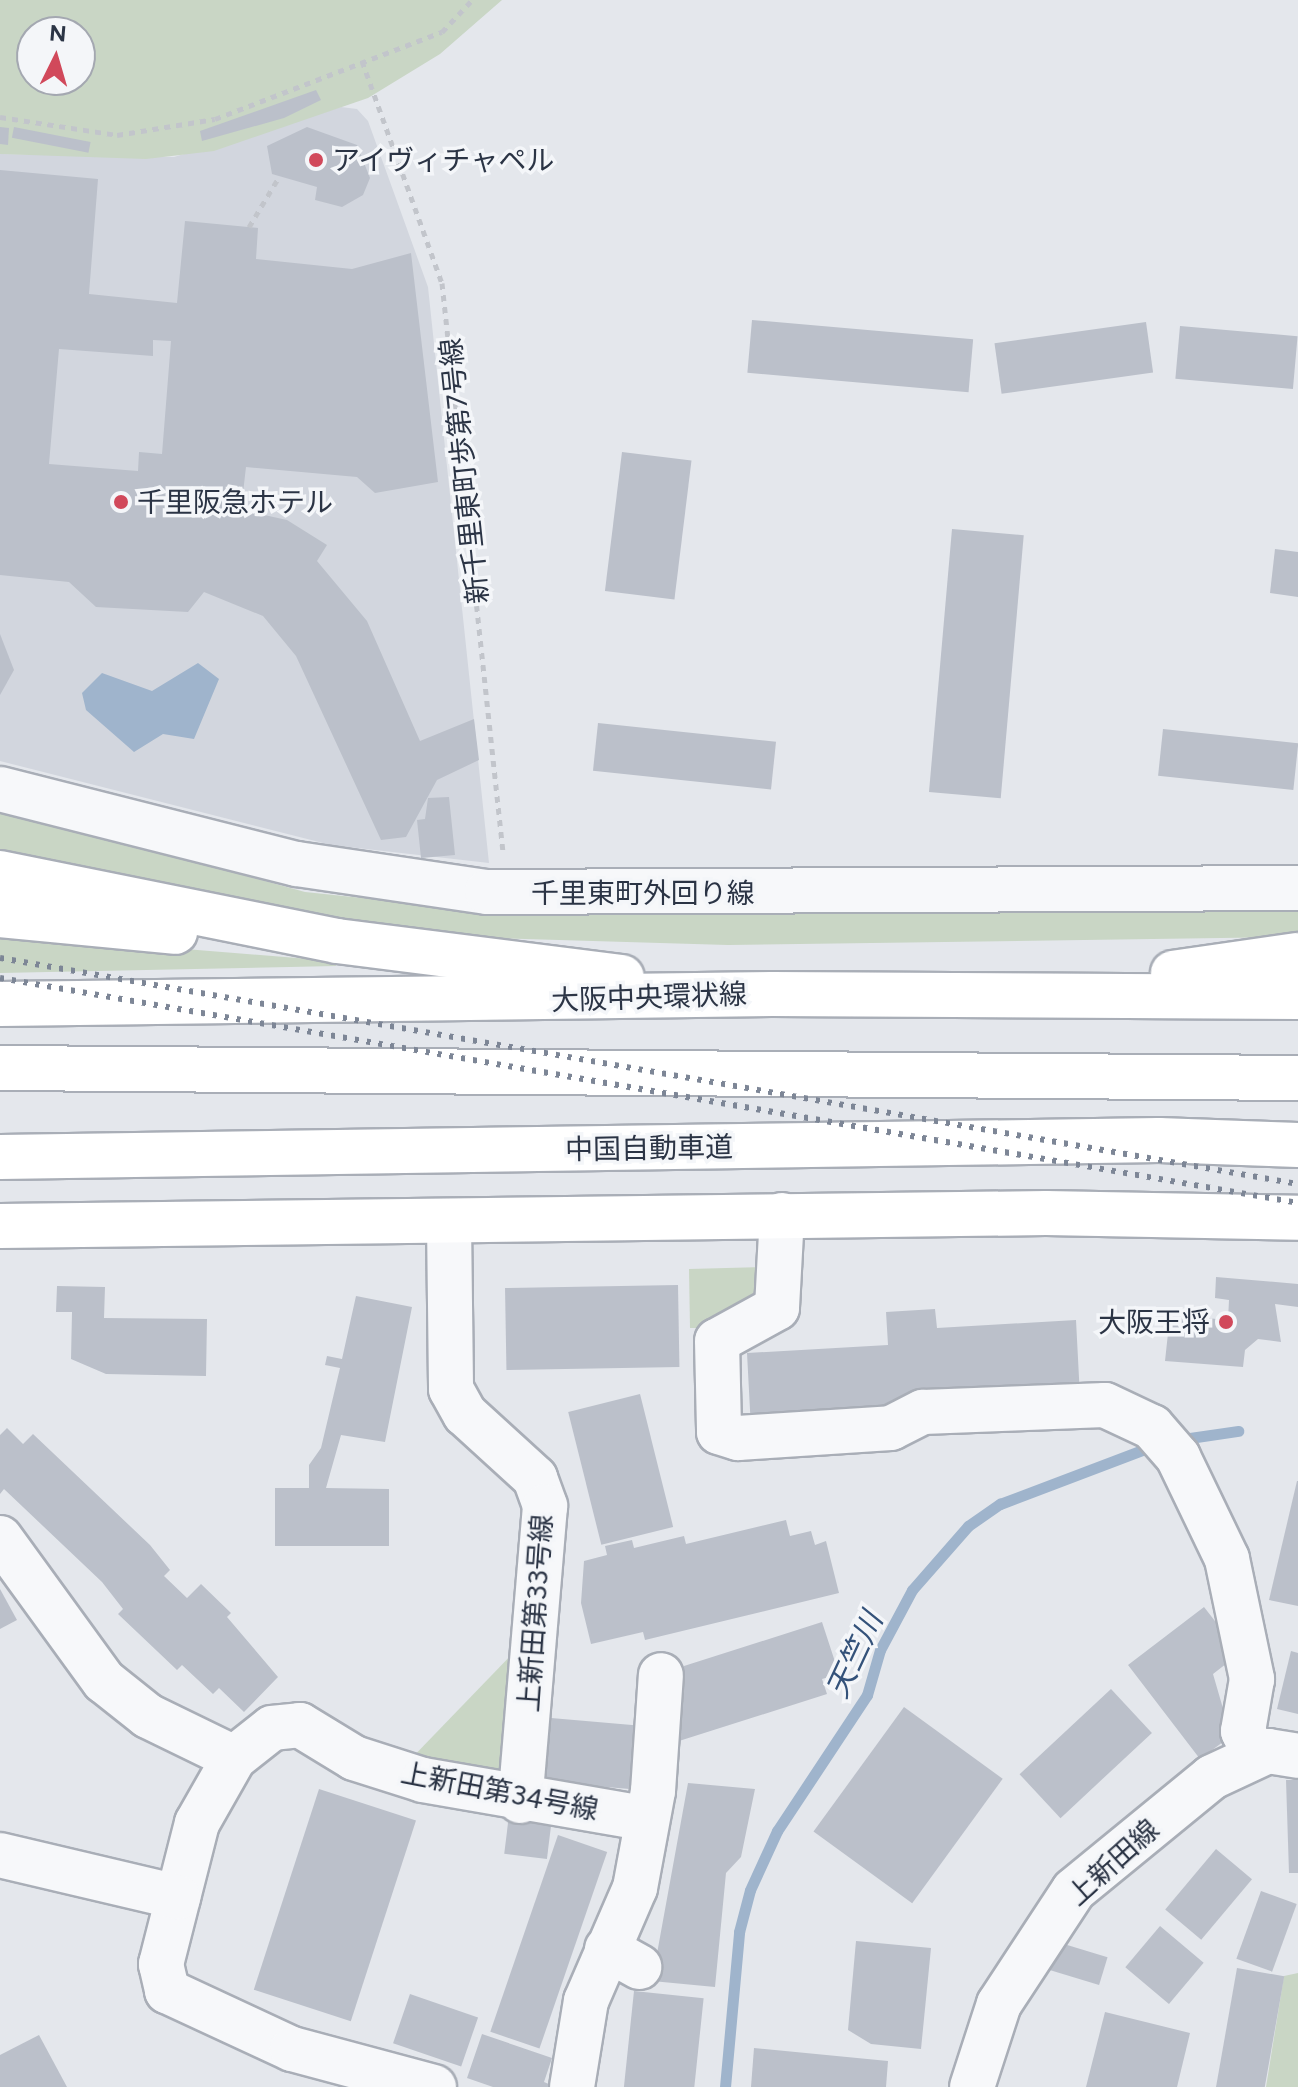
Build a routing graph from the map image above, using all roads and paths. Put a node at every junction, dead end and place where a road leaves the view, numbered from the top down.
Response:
1 (472, 0) edge
2 (362, 61) junction
3 (0, 117) edge
4 (279, 177) dead end
5 (249, 227) dead end
6 (0, 789) edge
7 (0, 873) edge
8 (1298, 888) edge
9 (507, 893) junction
10 (0, 915) edge
11 (337, 941) junction
12 (1298, 955) edge
13 (1064, 992) junction
14 (772, 994) junction
15 (1298, 997) edge
16 (0, 1004) edge
17 (0, 1068) edge
18 (1298, 1078) edge
19 (1298, 1145) edge
20 (0, 1157) edge
21 (782, 1215) junction
22 (1225, 1217) junction
23 (1298, 1218) edge
24 (449, 1222) junction
25 (0, 1226) edge
26 (1298, 1235) edge
27 (0, 1538) edge
28 (661, 1675) dead end
29 (1254, 1755) junction
30 (1298, 1756) edge
31 (234, 1758) junction
32 (520, 1801) junction
33 (643, 1818) junction
34 (0, 1855) edge
35 (178, 1897) junction
36 (434, 2087) edge
37 (572, 2087) edge
38 (972, 2087) edge

1 - 2 path
2 - 3 path
2 - 9 path, 新千里東町歩第7号線
4 - 5 path
6 - 9 street, 千里東町外回り線
7 - 11 main road
8 - 9 street, 千里東町外回り線
10 - 11 main road
11 - 14 main road
12 - 13 main road
13 - 14 main road, 大阪中央環状線
13 - 15 main road, 大阪中央環状線
14 - 16 main road, 大阪中央環状線
17 - 18 main road
19 - 20 main road, 中国自動車道
21 - 22 main road
21 - 24 main road
21 - 29 street
22 - 23 main road
22 - 26 main road
24 - 25 main road
24 - 32 street, 上新田第33号線
27 - 31 street
28 - 33 street
29 - 30 street, 上新田線
29 - 38 street, 上新田線
31 - 32 street, 上新田第34号線
31 - 35 street
32 - 33 street, 上新田第34号線
33 - 37 street
34 - 35 street
35 - 36 street

